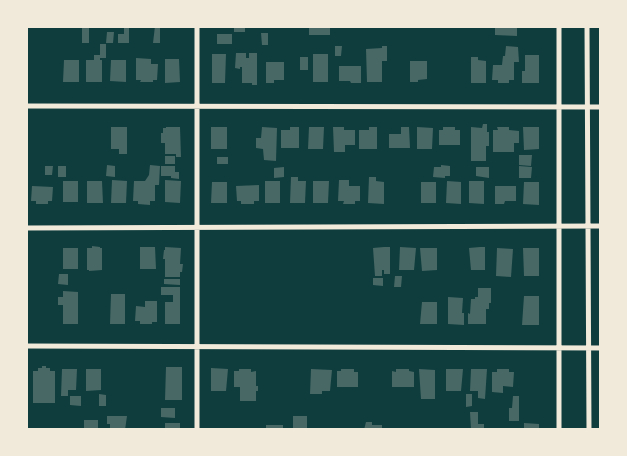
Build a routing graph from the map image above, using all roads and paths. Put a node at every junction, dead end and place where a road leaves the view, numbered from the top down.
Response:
1 (197, 26) edge
2 (559, 26) edge
3 (587, 26) edge
4 (26, 106) edge
5 (197, 107) junction
6 (560, 107) junction
7 (587, 107) junction
8 (601, 107) edge
9 (559, 226) junction
10 (588, 226) junction
11 (601, 226) edge
12 (198, 227) junction
13 (26, 228) edge
14 (26, 346) edge
15 (197, 346) junction
16 (559, 348) junction
17 (588, 348) junction
18 (601, 348) edge
19 (197, 430) edge
20 (560, 430) edge
21 (589, 430) edge

1 - 5 street
2 - 6 street
3 - 7 street
4 - 5 street
5 - 6 street
5 - 12 street
6 - 7 street
6 - 9 street
7 - 8 street
7 - 10 street
9 - 10 street
9 - 12 street
9 - 16 street
10 - 11 street
10 - 17 street
12 - 13 street
12 - 15 street
14 - 15 street
15 - 16 street
15 - 19 street
16 - 17 street
16 - 20 street
17 - 18 street
17 - 21 street

